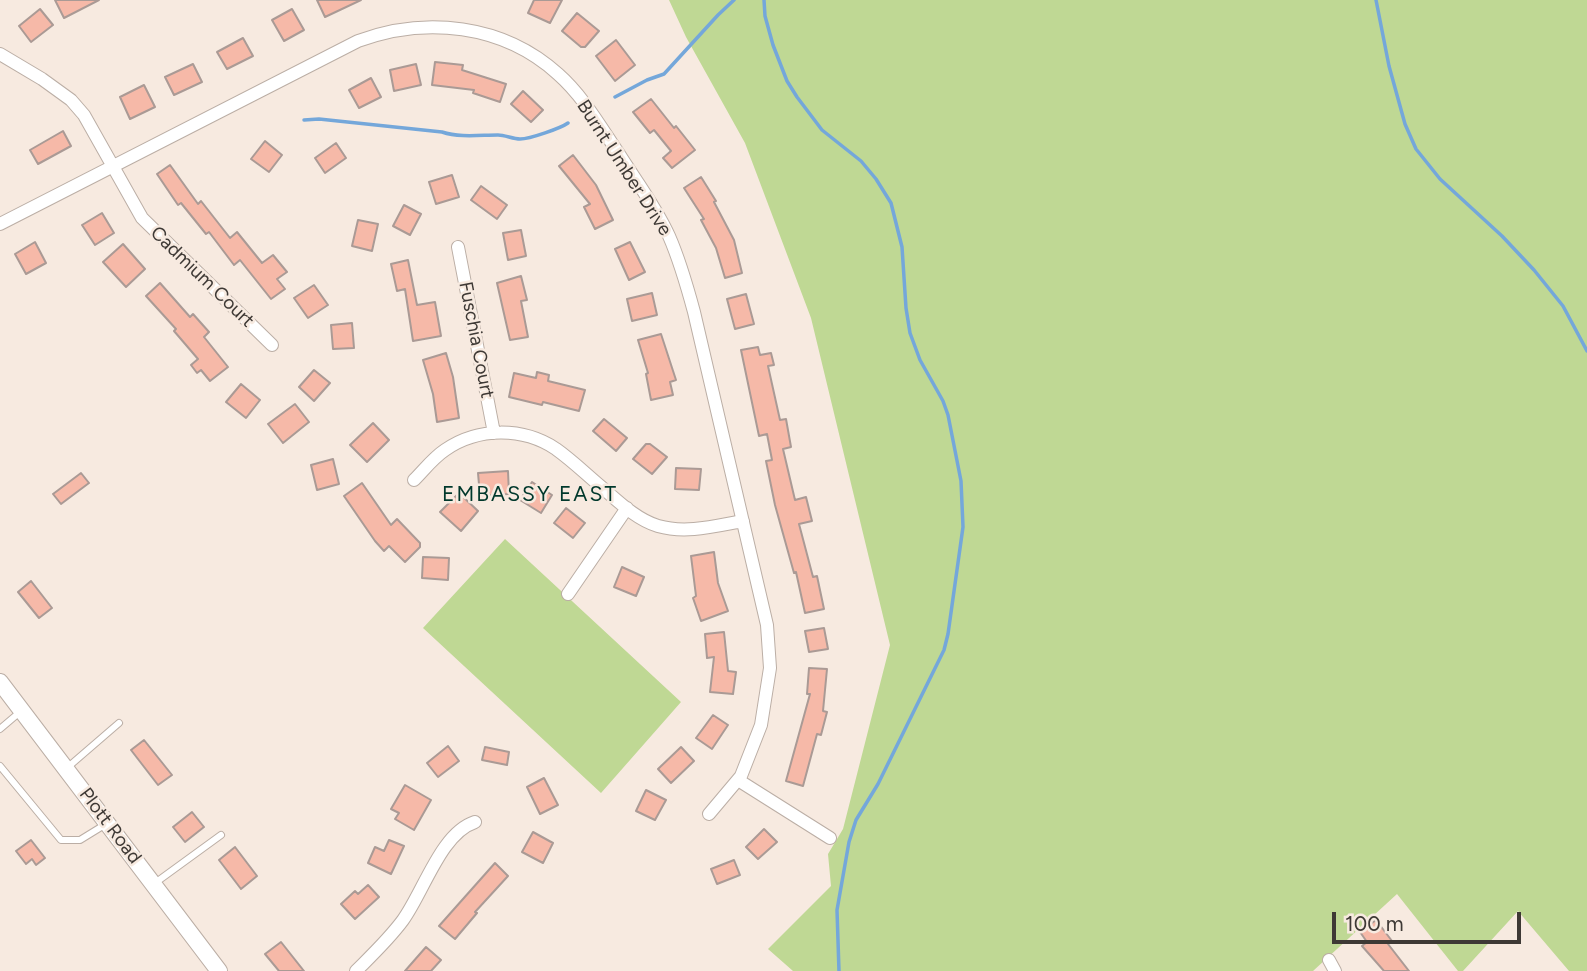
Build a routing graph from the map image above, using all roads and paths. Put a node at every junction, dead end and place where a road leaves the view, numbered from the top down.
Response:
1 (0, 54) edge
2 (113, 166) junction
3 (0, 224) edge
4 (458, 247) dead end
5 (272, 345) dead end
6 (494, 433) junction
7 (414, 480) dead end
8 (626, 508) junction
9 (743, 521) junction
10 (568, 594) dead end
11 (0, 682) edge
12 (22, 711) junction
13 (119, 723) dead end
14 (0, 729) edge
15 (0, 766) edge
16 (66, 769) junction
17 (738, 780) junction
18 (709, 814) dead end
19 (475, 822) dead end
20 (107, 823) junction
21 (221, 835) dead end
22 (830, 838) dead end
23 (153, 884) junction
24 (219, 971) edge
25 (356, 971) edge

1 - 2 street, Cadmium Court
2 - 3 street, Burnt Umber Drive
2 - 5 street, Cadmium Court
2 - 9 street, Burnt Umber Drive
4 - 6 street, Fuschia Court
6 - 7 street
6 - 8 street
8 - 9 street
8 - 10 street
9 - 17 street, Burnt Umber Drive
11 - 12 street, Plott Road
12 - 14 lane
12 - 16 street, Plott Road
13 - 16 lane
15 - 20 lane
16 - 20 street, Plott Road
17 - 18 street, Burnt Umber Drive
17 - 22 street
19 - 25 street
20 - 23 street, Plott Road
21 - 23 lane
23 - 24 street, Plott Road

